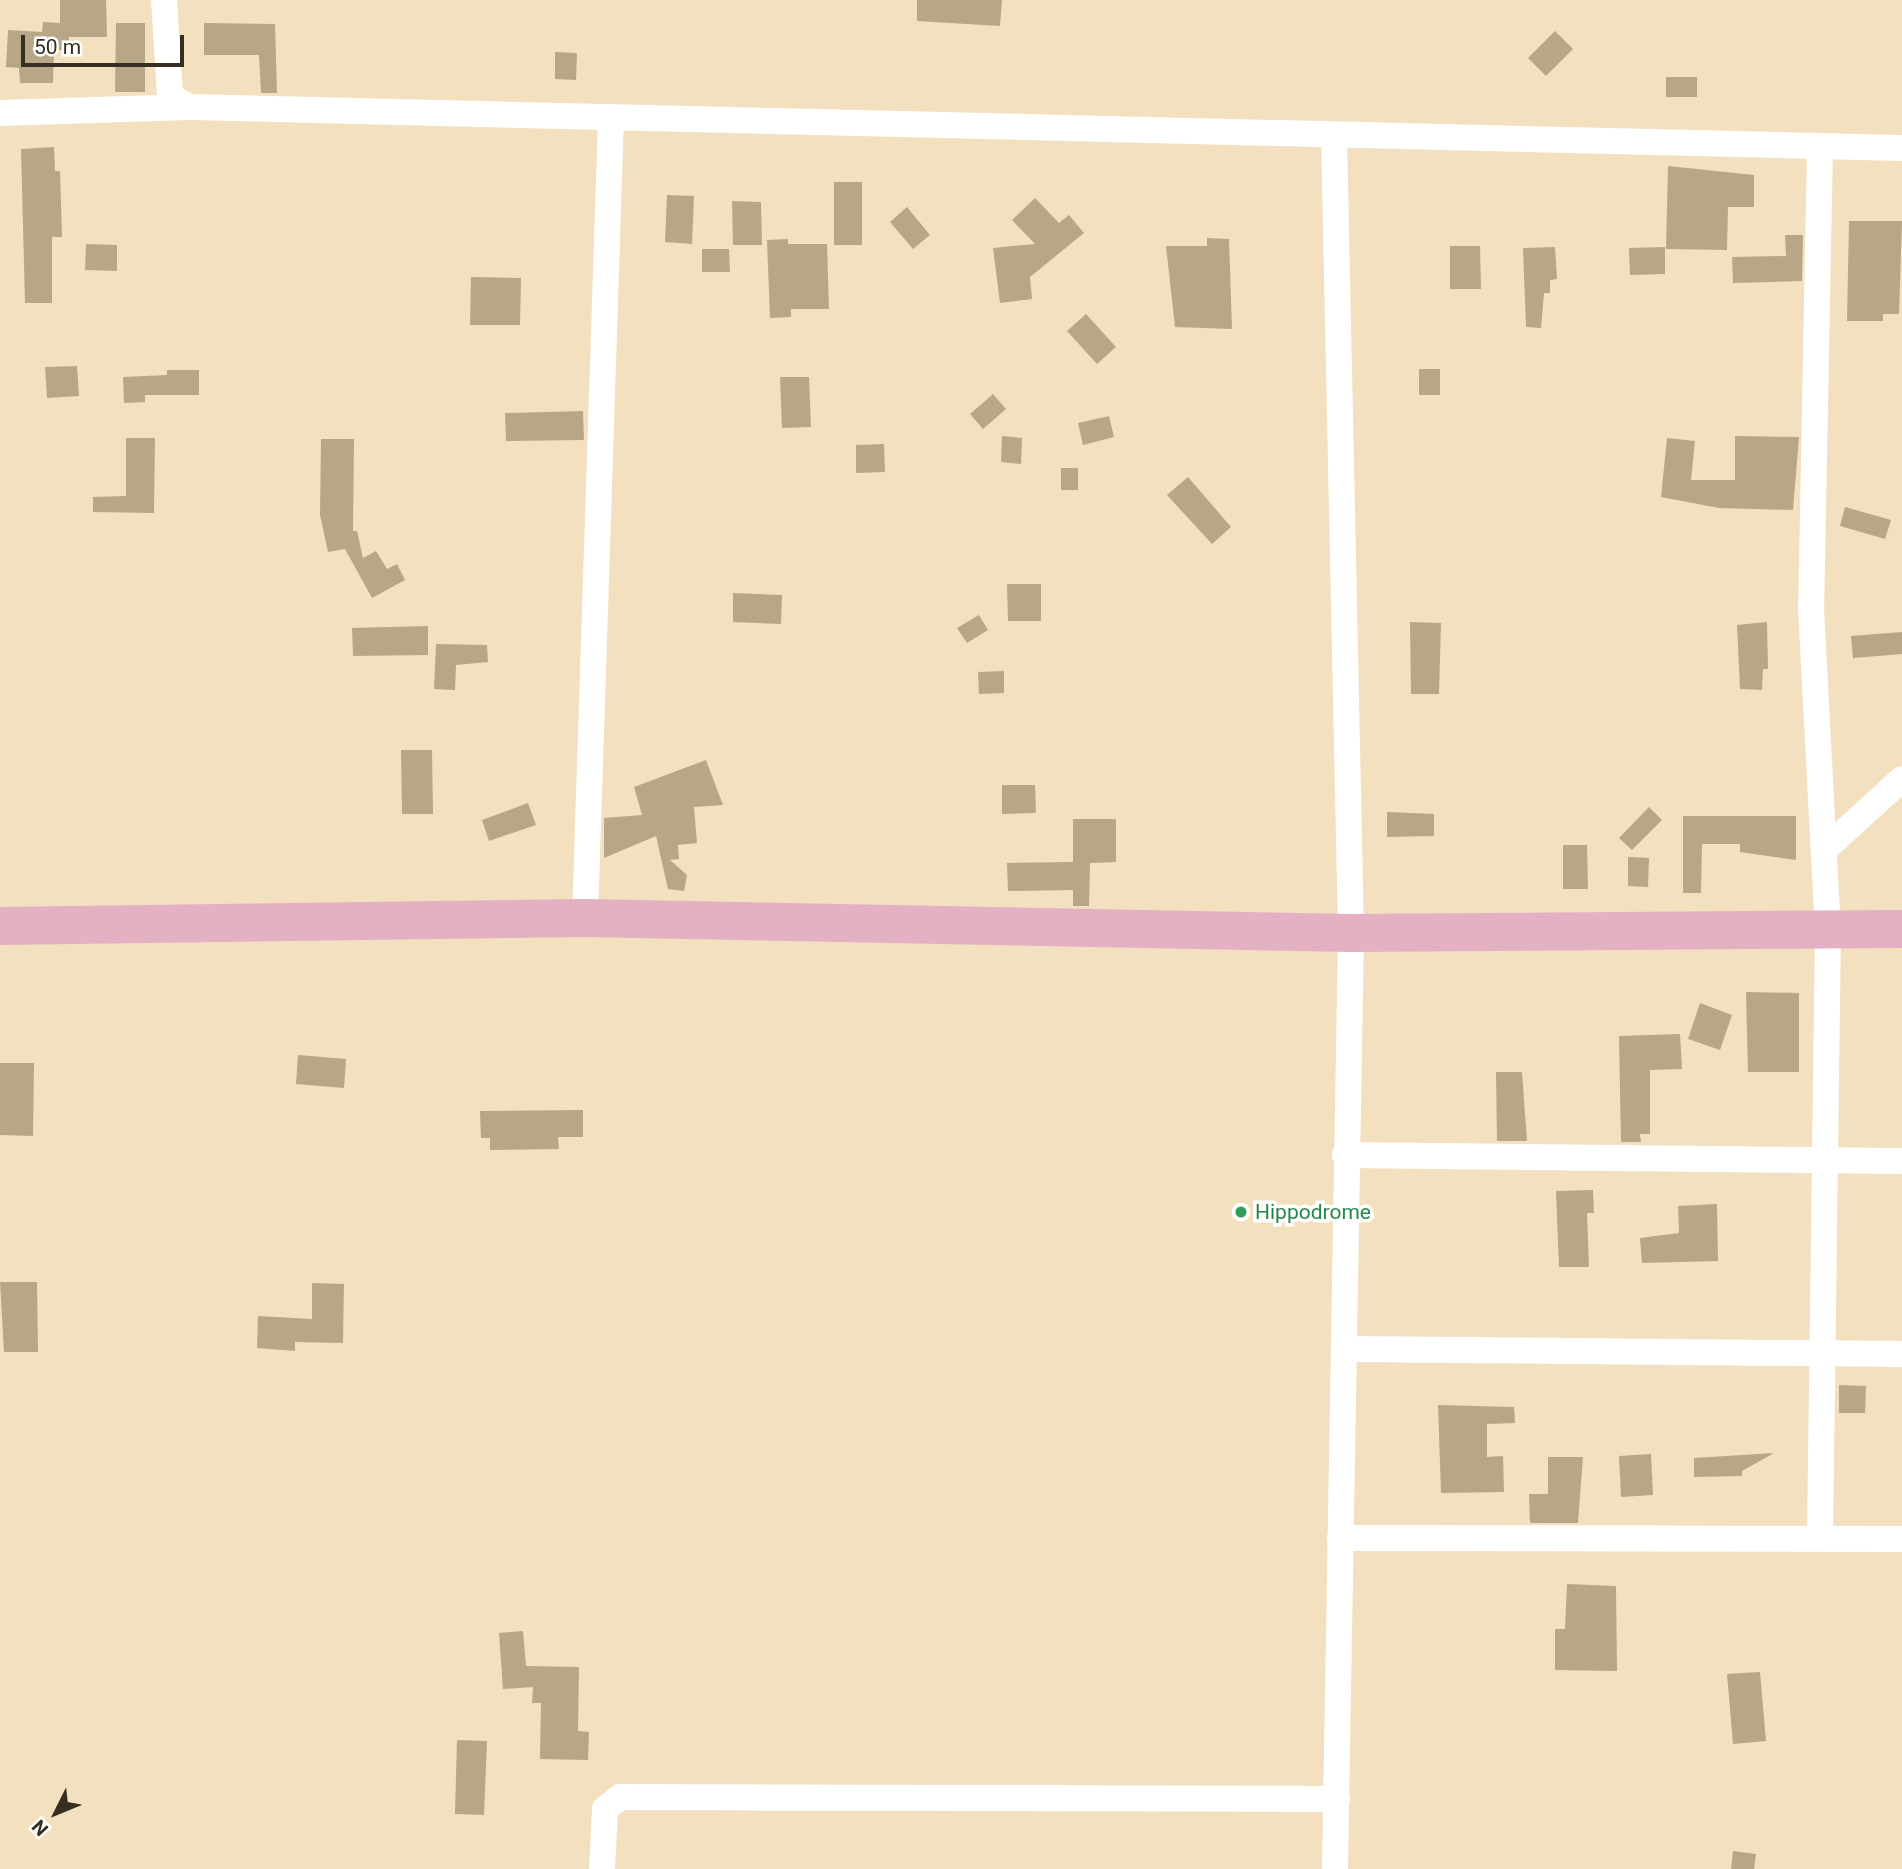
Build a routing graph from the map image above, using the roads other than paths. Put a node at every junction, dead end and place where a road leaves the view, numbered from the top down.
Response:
1 (164, 0) edge
2 (189, 107) junction
3 (0, 113) edge
4 (611, 117) junction
5 (1334, 135) junction
6 (1820, 146) junction
7 (1902, 148) edge
8 (1902, 779) edge
9 (1824, 850) junction
10 (585, 918) junction
11 (0, 926) edge
12 (1828, 928) junction
13 (1902, 929) edge
14 (1351, 933) junction
15 (1345, 1155) junction
16 (1825, 1160) junction
17 (1902, 1161) edge
18 (1344, 1349) junction
19 (1823, 1353) junction
20 (1902, 1354) edge
21 (1340, 1538) junction
22 (1820, 1538) junction
23 (1902, 1539) edge
24 (1337, 1799) junction
25 (602, 1869) edge
26 (1335, 1869) edge

1 - 2 street
2 - 3 street
2 - 4 street
4 - 5 street
4 - 10 street
5 - 6 street
5 - 14 street
6 - 7 street
6 - 9 street
8 - 9 street
9 - 12 street
10 - 11 main road
10 - 14 main road
12 - 13 main road
12 - 14 main road
12 - 16 street
14 - 15 street
15 - 16 street
15 - 18 street
16 - 17 street
16 - 19 street
18 - 19 street
18 - 21 street
19 - 20 street
19 - 22 street
21 - 22 street
21 - 24 street
22 - 23 street
24 - 25 street
24 - 26 street

